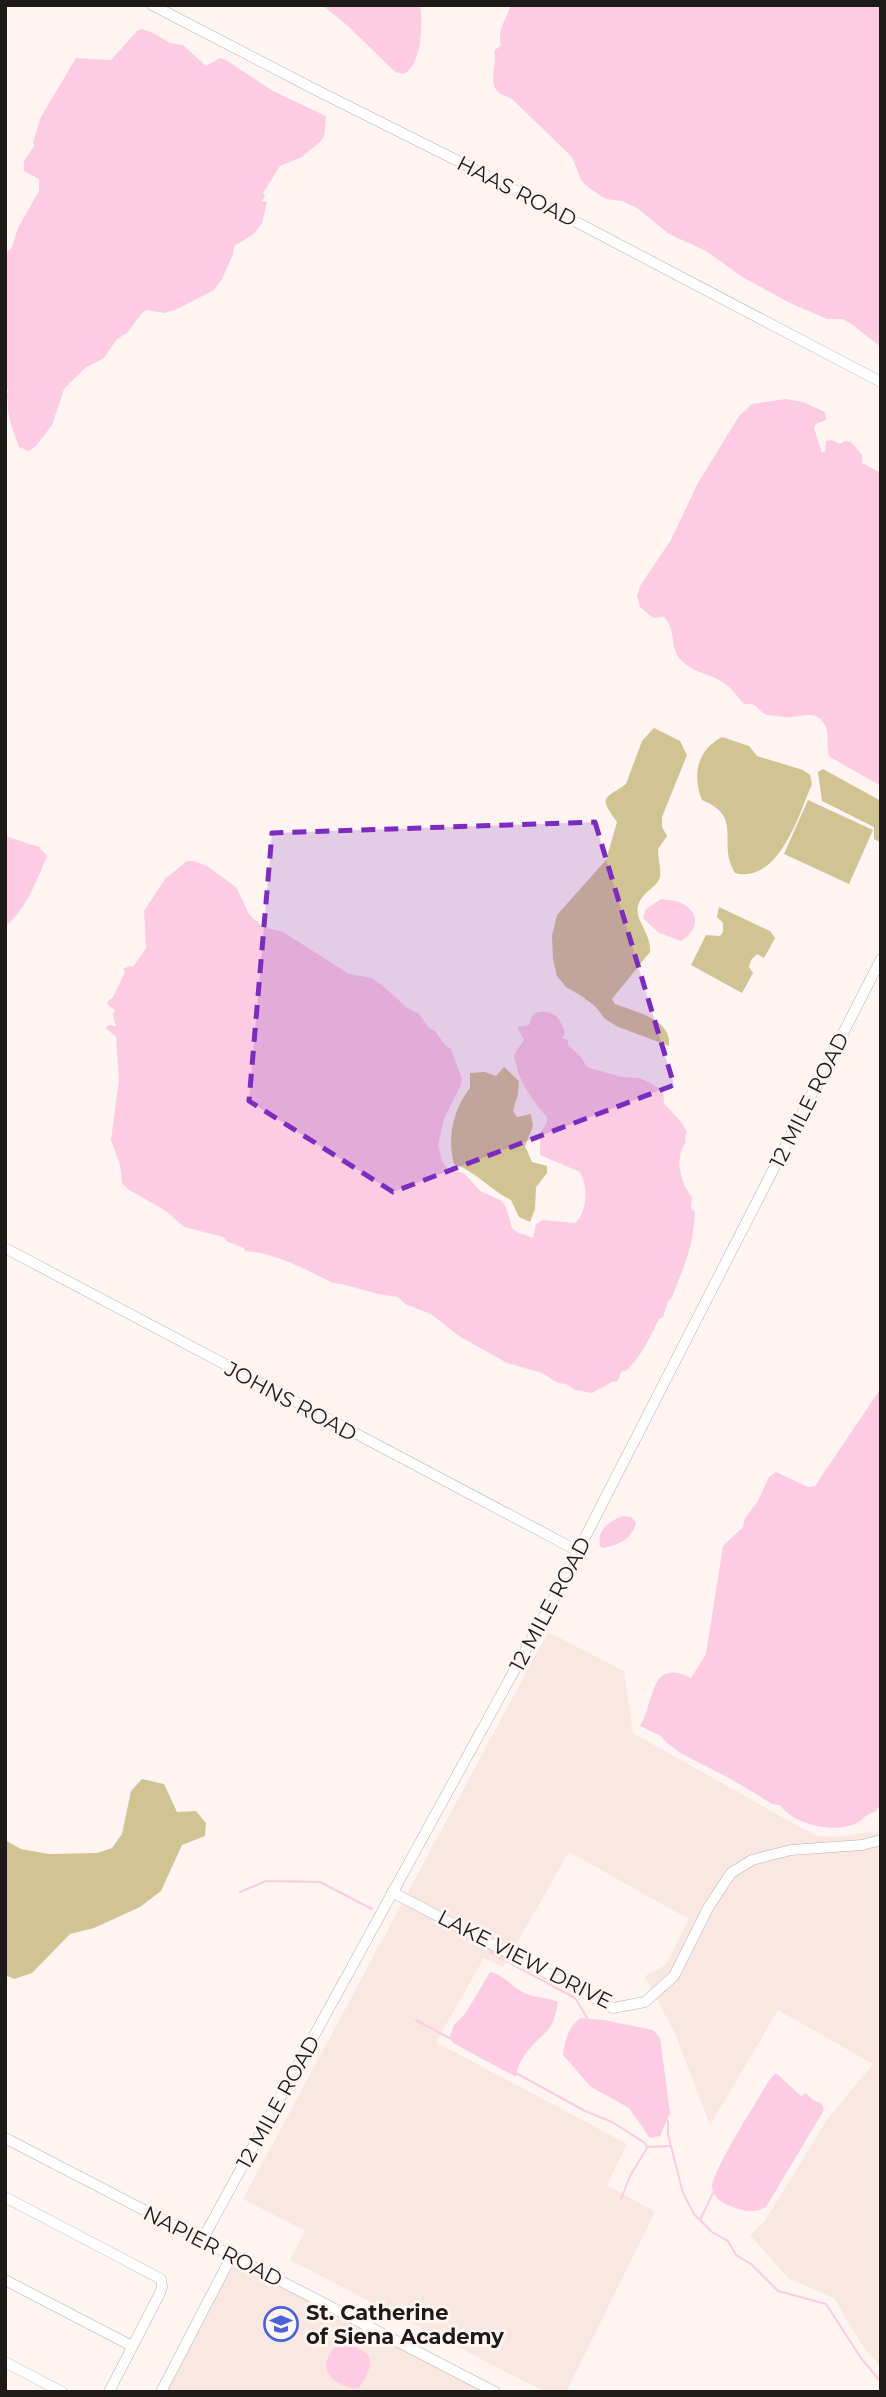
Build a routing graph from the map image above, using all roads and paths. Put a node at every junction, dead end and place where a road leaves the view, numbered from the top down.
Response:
1 (152, 5) edge
2 (881, 382) edge
3 (881, 959) edge
4 (5, 1248) edge
5 (578, 1551) junction
6 (881, 1840) edge
7 (392, 1892) junction
8 (5, 2138) edge
9 (5, 2197) edge
10 (202, 2240) junction
11 (232, 2255) junction
12 (5, 2280) edge
13 (132, 2346) junction
14 (5, 2362) edge
15 (62, 2392) edge
16 (109, 2392) edge
17 (161, 2392) edge
18 (495, 2392) edge

1 - 2 street, HAAS ROAD
3 - 5 street, 12 MILE ROAD
4 - 5 street, JOHNS ROAD
5 - 7 street, 12 MILE ROAD
6 - 7 street, LAKE VIEW DRIVE
7 - 10 street, 12 MILE ROAD
8 - 10 street, NAPIER ROAD
9 - 13 street
10 - 11 street, NAPIER ROAD
11 - 17 street
11 - 18 street, NAPIER ROAD
12 - 13 street
13 - 16 street
14 - 15 street

